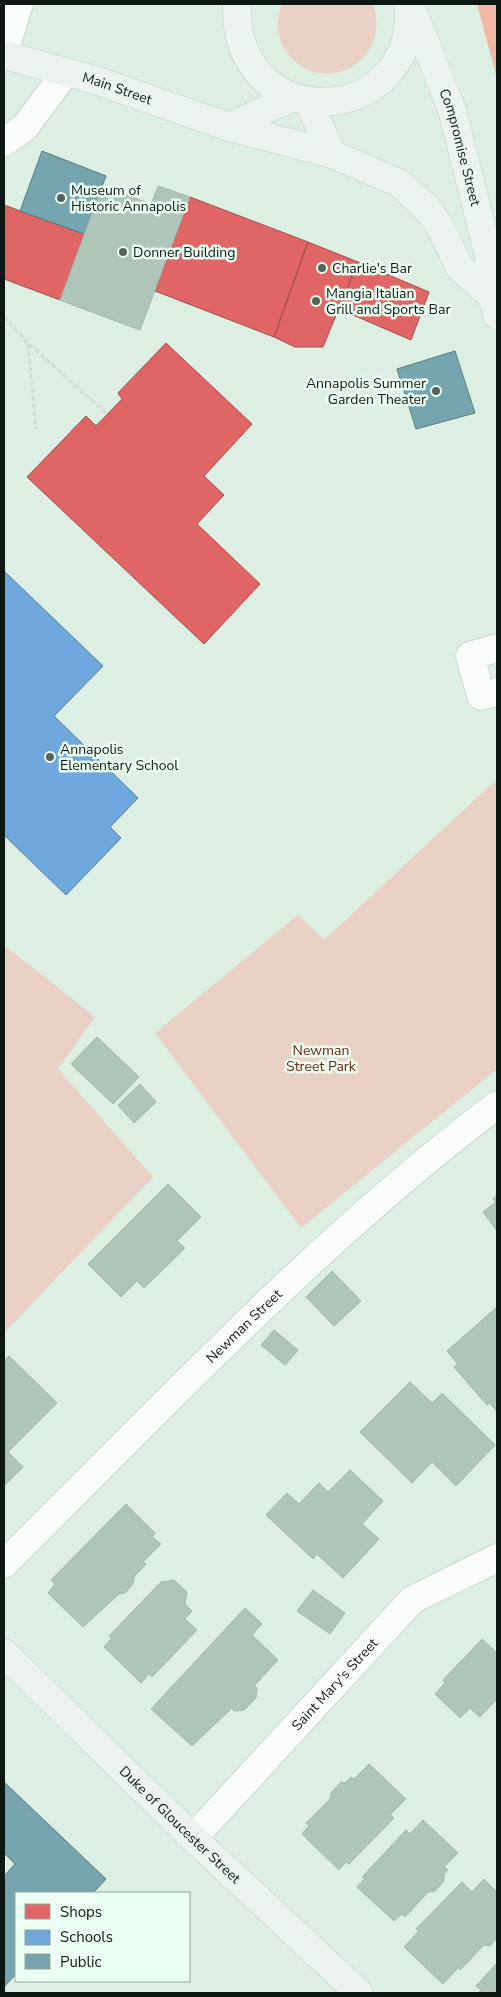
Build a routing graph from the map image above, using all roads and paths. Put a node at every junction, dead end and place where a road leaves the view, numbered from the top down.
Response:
1 (19, 4) edge
2 (237, 4) edge
3 (409, 4) edge
4 (4, 54) edge
5 (66, 72) junction
6 (301, 99) junction
7 (229, 127) junction
8 (4, 142) edge
9 (332, 154) junction
10 (496, 301) edge
11 (4, 317) edge
12 (28, 343) junction
13 (107, 414) dead end
14 (36, 430) dead end
15 (497, 648) edge
16 (489, 694) edge
17 (497, 1105) edge
18 (497, 1558) edge
19 (4, 1564) edge
20 (4, 1653) edge
21 (193, 1838) junction
22 (359, 1993) edge

1 - 4 street
2 - 6 main road
3 - 6 main road
3 - 10 main road, Compromise Street
4 - 5 main road, Main Street
5 - 7 main road, Main Street
5 - 8 street
6 - 7 main road
6 - 9 main road
7 - 9 main road, Main Street
9 - 10 main road, Compromise Street
11 - 12 path
12 - 13 path
12 - 14 path
15 - 16 street
17 - 19 street, Newman Street
18 - 21 street, Saint Mary's Street
20 - 21 main road, Duke of Gloucester Street
21 - 22 main road, Duke of Gloucester Street

